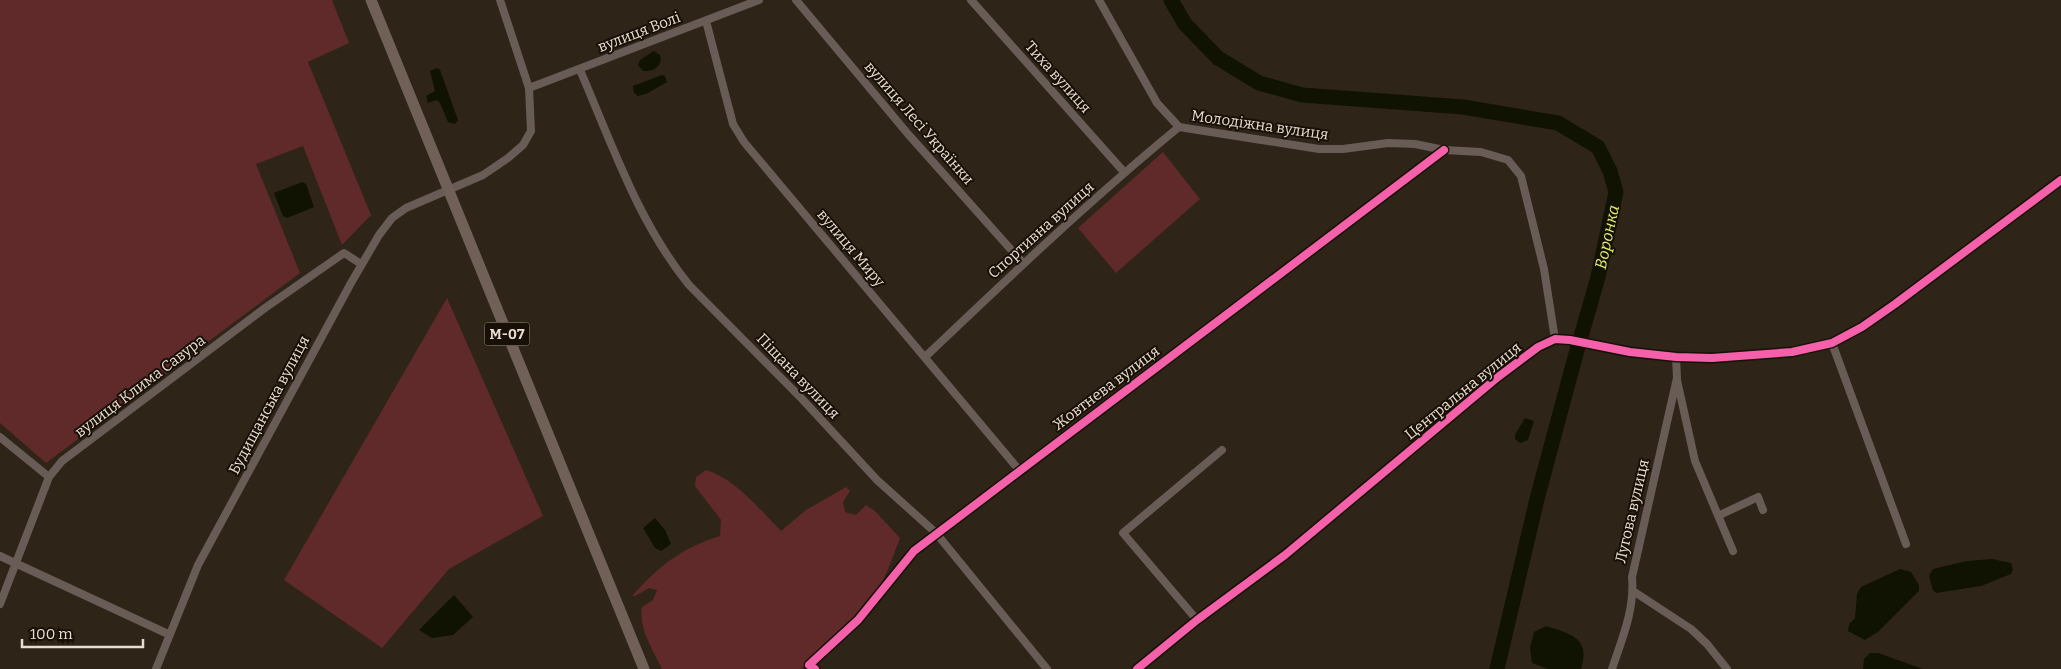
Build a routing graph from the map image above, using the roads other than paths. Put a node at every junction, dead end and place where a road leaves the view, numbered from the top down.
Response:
1 (371, 0) edge
2 (500, 0) edge
3 (759, 0) edge
4 (796, 0) edge
5 (971, 0) edge
6 (1100, 0) edge
7 (706, 20) junction
8 (580, 70) junction
9 (529, 88) junction
10 (1178, 127) junction
11 (1444, 150) junction
12 (1124, 172) junction
13 (2061, 180) edge
14 (448, 191) junction
15 (1024, 263) junction
16 (361, 264) junction
17 (1555, 339) junction
18 (1832, 343) junction
19 (925, 357) junction
20 (1676, 357) junction
21 (1677, 378) junction
22 (0, 437) edge
23 (1222, 450) dead end
24 (1019, 470) junction
25 (49, 477) junction
26 (1764, 510) dead end
27 (1720, 515) junction
28 (936, 533) junction
29 (1906, 544) dead end
30 (1733, 551) dead end
31 (0, 556) edge
32 (15, 564) junction
33 (1633, 591) junction
34 (0, 604) edge
35 (1197, 620) junction
36 (168, 634) junction
37 (156, 669) edge
38 (644, 669) edge
39 (815, 669) edge
40 (1047, 669) edge
41 (1137, 669) edge
42 (1612, 669) edge
43 (1726, 669) edge

1 - 14 highway, М-07
2 - 9 street, Будищанська вулиця
3 - 7 street, вулиця Волі
4 - 15 street, вулиця Лесі Українки
5 - 12 street, Тиха вулиця
6 - 10 street, Молодіжна вулиця
7 - 8 street, вулиця Волі
7 - 19 street, вулиця Миру
8 - 9 street, вулиця Волі
8 - 28 street, Піщана вулиця
9 - 14 street, Будищанська вулиця
10 - 11 street, Молодіжна вулиця
10 - 12 street, Спортивна вулиця
11 - 17 street, Молодіжна вулиця
11 - 24 street, Жовтнева вулиця
12 - 15 street, Спортивна вулиця
13 - 18 street
14 - 16 street, Будищанська вулиця
14 - 38 highway, М-07
15 - 19 street, Спортивна вулиця
16 - 25 street, вулиця Клима Савура
16 - 36 street, Будищанська вулиця
17 - 20 street
17 - 35 street, Центральна вулиця
18 - 20 street
18 - 29 street
19 - 24 street, вулиця Миру
20 - 21 street, Лугова вулиця
21 - 27 street
21 - 33 street, Лугова вулиця
22 - 25 street
23 - 35 street
24 - 28 street, Жовтнева вулиця
25 - 32 street, вулиця Клима Савура
26 - 27 street
27 - 30 street
28 - 39 street, Жовтнева вулиця
28 - 40 street, Піщана вулиця
31 - 32 street
32 - 34 street, вулиця Клима Савура
32 - 36 street
33 - 42 street, Лугова вулиця
33 - 43 street
35 - 41 street, Центральна вулиця
36 - 37 street, Будищанська вулиця

